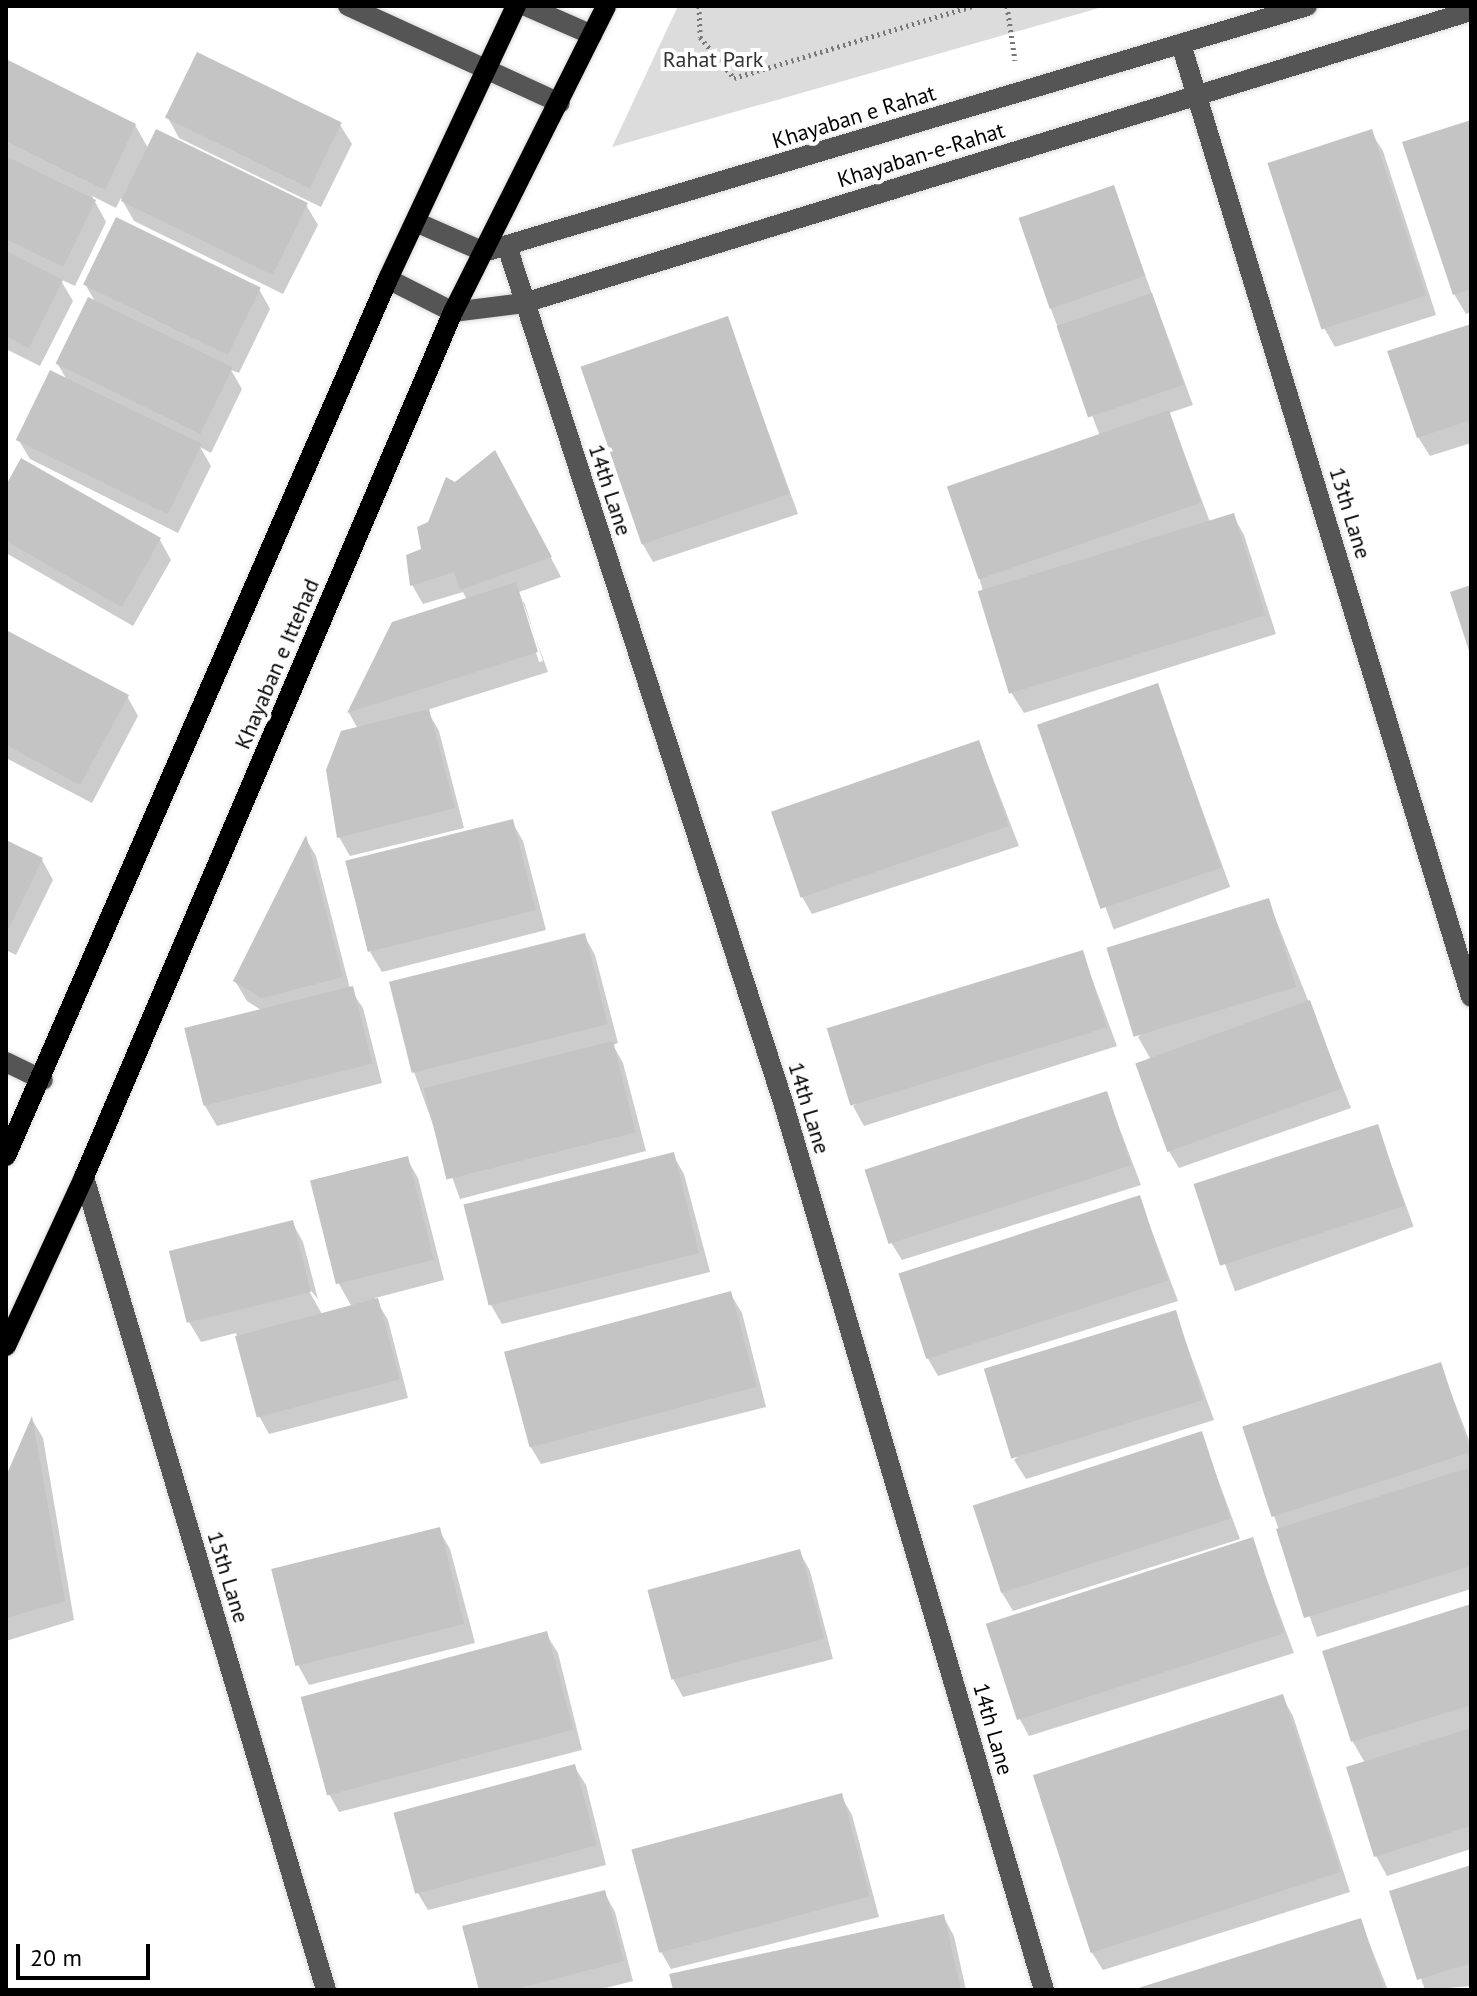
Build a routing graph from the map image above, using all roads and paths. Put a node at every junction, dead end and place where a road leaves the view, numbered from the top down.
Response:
1 (348, 6) edge
2 (516, 6) edge
3 (526, 6) edge
4 (606, 6) edge
5 (699, 6) edge
6 (973, 6) edge
7 (1007, 6) edge
8 (1307, 6) edge
9 (1471, 11) edge
10 (592, 35) junction
11 (1181, 44) junction
12 (485, 71) junction
13 (1020, 92) junction
14 (1198, 94) junction
15 (560, 103) junction
16 (418, 223) junction
17 (507, 246) junction
18 (484, 252) junction
19 (388, 279) junction
20 (524, 303) junction
21 (453, 312) junction
22 (1471, 997) edge
23 (6, 1062) edge
24 (43, 1080) junction
25 (6, 1156) edge
26 (84, 1177) junction
27 (6, 1346) edge
28 (326, 1990) edge
29 (1044, 1990) edge

1 - 12 street
2 - 12 main road
3 - 10 street
4 - 10 main road, Khayaban e Ittehad
5 - 6 path
7 - 13 path
8 - 11 street, Khayaban e Rahat
9 - 14 street, Khayaban-e-Rahat
10 - 15 main road, Khayaban e Ittehad
11 - 13 street, Khayaban e Rahat
11 - 14 street, 13th Lane
12 - 15 street
12 - 16 main road
13 - 17 street, Khayaban e Rahat
14 - 20 street, Khayaban-e-Rahat
14 - 22 street, 13th Lane
15 - 18 main road, Khayaban e Ittehad
16 - 18 street
16 - 19 main road
17 - 18 street, Khayaban e Rahat
17 - 20 street, 14th Lane
18 - 21 main road, Khayaban e Ittehad
19 - 21 street
19 - 24 main road
20 - 21 street, Khayaban-e-Rahat
20 - 29 street, 14th Lane
21 - 26 main road, Khayaban e Ittehad
23 - 24 street
24 - 25 main road
26 - 27 main road, Khayaban e Ittehad
26 - 28 street, 15th Lane

